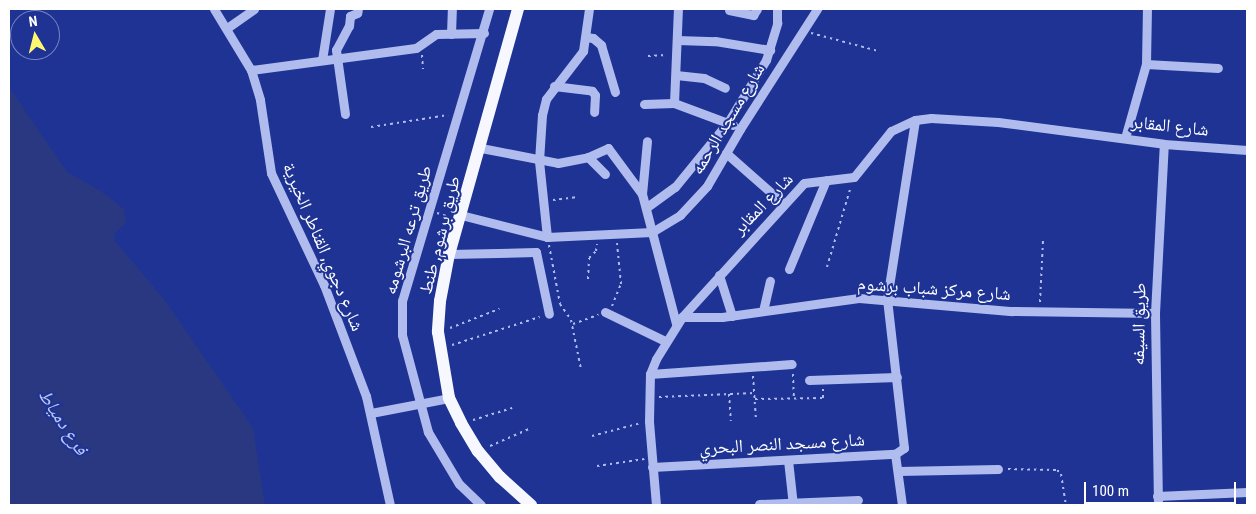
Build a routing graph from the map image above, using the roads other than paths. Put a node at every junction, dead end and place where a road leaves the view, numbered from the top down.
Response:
1 (214, 9) edge
2 (254, 9) edge
3 (330, 9) edge
4 (358, 9) edge
5 (452, 9) edge
6 (489, 9) edge
7 (518, 9) edge
8 (589, 9) edge
9 (678, 9) edge
10 (757, 9) edge
11 (777, 9) edge
12 (818, 9) edge
13 (1147, 9) edge
14 (729, 10) dead end
15 (227, 28) junction
16 (484, 33) junction
17 (451, 34) junction
18 (586, 37) junction
19 (677, 40) junction
20 (770, 50) junction
21 (337, 58) junction
22 (322, 60) junction
23 (1146, 64) junction
24 (1218, 68) dead end
25 (251, 70) junction
26 (676, 75) junction
27 (554, 86) junction
28 (726, 88) dead end
29 (615, 92) dead end
30 (674, 103) junction
31 (644, 104) dead end
32 (594, 112) dead end
33 (345, 114) dead end
34 (915, 120) junction
35 (728, 122) junction
36 (740, 128) junction
37 (1125, 138) junction
38 (646, 141) dead end
39 (1164, 144) junction
40 (481, 148) junction
41 (1247, 150) edge
42 (726, 153) junction
43 (588, 157) junction
44 (539, 161) junction
45 (605, 174) dead end
46 (826, 180) junction
47 (642, 194) junction
48 (783, 203) junction
49 (647, 207) junction
50 (460, 218) junction
51 (652, 232) junction
52 (547, 237) junction
53 (449, 254) junction
54 (789, 269) dead end
55 (719, 275) junction
56 (770, 281) dead end
57 (887, 299) junction
58 (763, 311) junction
59 (605, 312) road end
60 (1155, 313) junction
61 (549, 314) road end
62 (732, 316) junction
63 (679, 320) junction
64 (665, 341) junction
65 (792, 364) road end
66 (650, 374) junction
67 (897, 377) junction
68 (809, 380) dead end
69 (449, 398) junction
70 (419, 404) junction
71 (371, 413) junction
72 (895, 454) junction
73 (788, 460) junction
74 (651, 462) junction
75 (998, 469) road end
76 (898, 471) junction
77 (1247, 492) edge
78 (1157, 496) junction
79 (858, 500) dead end
80 (759, 504) dead end
81 (793, 504) edge
82 (390, 505) edge
83 (481, 505) edge
84 (531, 505) edge
85 (656, 505) edge
86 (902, 505) edge
87 (1158, 505) edge

1 - 15 street, شارع دجوي, القناطر الخيرية
2 - 15 street
3 - 22 street
4 - 21 street
5 - 17 street
6 - 16 street, طريق ترعه البرشومه
7 - 40 main road, طريق برشوم, طنط
8 - 18 street
9 - 19 street
10 - 14 street
11 - 20 street
12 - 36 street, شارع مسجد الرحمه
13 - 23 street
15 - 25 street, شارع دجوي, القناطر الخيرية
16 - 17 street
16 - 70 street, طريق ترعه البرشومه
17 - 21 street
18 - 27 street
18 - 29 street
19 - 20 street
19 - 26 street
20 - 35 street
21 - 22 street
21 - 33 street
22 - 25 street
23 - 24 street
23 - 37 street
25 - 71 street, شارع دجوي, القناطر الخيرية
26 - 28 street
26 - 30 street
27 - 32 street
27 - 44 street
30 - 31 street
30 - 35 street
34 - 37 street, شارع المقابر
34 - 46 street, شارع المقابر
34 - 57 street
35 - 36 street
35 - 49 street
36 - 42 street, شارع مسجد الرحمه
37 - 39 street, شارع المقابر
38 - 47 street
39 - 41 street, شارع المقابر
39 - 60 street, طريق السيفه
40 - 44 street
40 - 50 main road, طريق برشوم, طنط
42 - 48 street
42 - 51 street, شارع مسجد الرحمه
43 - 44 street
43 - 45 street
43 - 47 street
44 - 52 street
46 - 48 street, شارع المقابر
46 - 54 street
47 - 49 street
48 - 55 street, شارع المقابر
49 - 51 street
50 - 52 street
50 - 53 main road, طريق برشوم, طنط
51 - 52 street
51 - 63 street
53 - 61 street
53 - 69 main road, طريق برشوم, طنط
55 - 62 street
55 - 63 street, شارع المقابر
56 - 58 street
57 - 58 street, شارع مركز شباب برشوم
57 - 60 street, شارع مركز شباب برشوم
57 - 67 street
58 - 62 street, شارع مركز شباب برشوم
59 - 64 street
60 - 78 street, طريق السيفه
62 - 63 street, شارع مركز شباب برشوم
63 - 64 street, شارع المقابر
64 - 66 street, شارع المقابر
65 - 66 street
66 - 74 street, شارع المقابر
67 - 68 street
67 - 72 street
69 - 70 street
69 - 84 main road, طريق برشوم, طنط
70 - 71 street
70 - 83 street, طريق ترعه البرشومه
71 - 82 street, شارع دجوي, القناطر الخيرية
72 - 73 street, شارع مسجد النصر البحري
72 - 76 street
73 - 74 street, شارع مسجد النصر البحري
73 - 81 street
74 - 85 street, شارع المقابر
75 - 76 street
76 - 86 street
77 - 78 street
78 - 87 street, طريق السيفه
79 - 81 street
80 - 81 street

